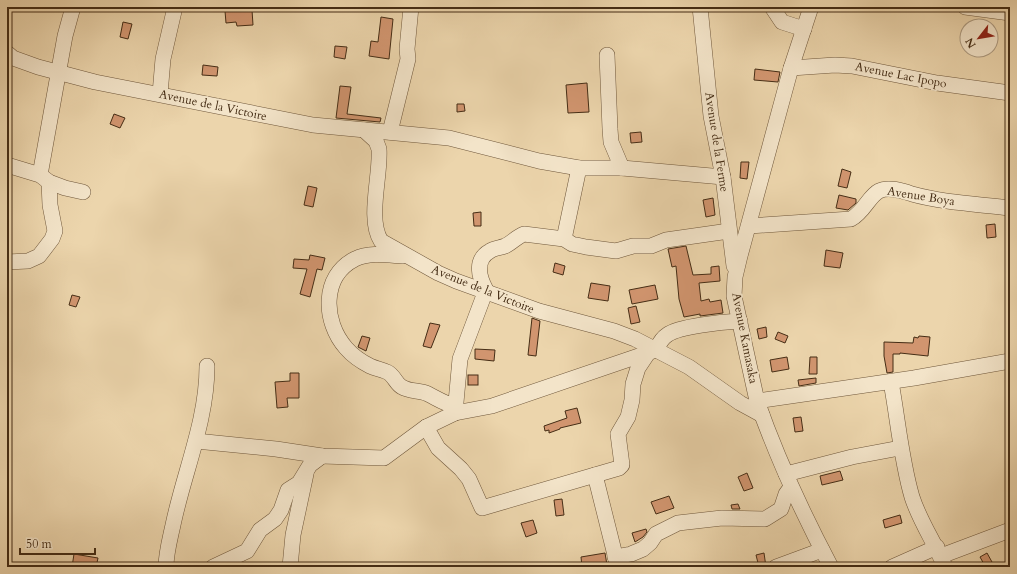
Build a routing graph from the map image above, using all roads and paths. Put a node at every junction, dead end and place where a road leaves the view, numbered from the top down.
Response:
1 (73, 7) edge
2 (175, 7) edge
3 (411, 7) edge
4 (700, 7) edge
5 (772, 7) edge
6 (810, 7) edge
7 (965, 7) edge
8 (1010, 13) edge
9 (804, 29) junction
10 (7, 53) edge
11 (606, 55) dead end
12 (791, 68) junction
13 (59, 72) junction
14 (1010, 93) edge
15 (160, 94) junction
16 (364, 130) junction
17 (390, 132) junction
18 (7, 165) edge
19 (578, 168) junction
20 (622, 168) junction
21 (723, 177) junction
22 (45, 179) junction
23 (83, 192) dead end
24 (1010, 208) edge
25 (749, 226) junction
26 (729, 231) junction
27 (564, 239) junction
28 (407, 256) junction
29 (7, 262) edge
30 (735, 277) junction
31 (486, 290) junction
32 (740, 320) junction
33 (652, 351) junction
34 (1010, 361) edge
35 (207, 366) dead end
36 (890, 382) junction
37 (757, 401) junction
38 (455, 410) junction
39 (762, 416) junction
40 (426, 427) junction
41 (196, 441) junction
42 (900, 448) junction
43 (322, 456) junction
44 (306, 474) junction
45 (595, 475) junction
46 (788, 480) junction
47 (1010, 530) edge
48 (822, 550) junction
49 (941, 557) edge
50 (617, 562) edge
51 (166, 567) edge
52 (213, 567) edge
53 (290, 567) edge
54 (776, 567) edge
55 (831, 567) edge
56 (892, 567) edge

1 - 13 street
2 - 15 street
3 - 17 street
4 - 21 street, Avenue de la Ferme
5 - 9 street
6 - 9 street, Avenue Kamasaka
7 - 8 street
9 - 12 street, Avenue Kamasaka
10 - 13 street, Avenue de la Victoire
11 - 20 street
12 - 14 street, Avenue Lac Ipopo
12 - 25 street, Avenue Kamasaka
13 - 15 street, Avenue de la Victoire
13 - 22 street
15 - 16 street, Avenue de la Victoire
16 - 17 street
16 - 28 street, Avenue de la Victoire
17 - 19 street
18 - 22 street
19 - 20 street
19 - 27 street
20 - 21 street
21 - 26 street, Avenue de la Ferme
22 - 23 street
22 - 29 street
24 - 25 street, Avenue Boya
25 - 30 street, Avenue Kamasaka
26 - 27 street
26 - 30 street, Avenue de la Ferme
27 - 31 street
28 - 31 street, Avenue de la Victoire
28 - 38 street
30 - 32 street, Avenue Kamasaka
31 - 33 street, Avenue de la Victoire
31 - 38 street
32 - 33 street
32 - 37 street, Avenue Kamasaka
33 - 38 street
33 - 39 street, Avenue de la Victoire
33 - 45 street
34 - 36 street
35 - 41 street
36 - 37 street
36 - 42 street
37 - 39 street, Avenue Kamasaka
38 - 40 street
39 - 46 street, Avenue Kamasaka
40 - 43 street
40 - 45 street
41 - 43 street
41 - 51 street
42 - 46 street
42 - 49 street
43 - 44 street
44 - 52 street
44 - 53 street
45 - 50 street
46 - 48 street, Avenue Kamasaka
46 - 50 street
47 - 49 street
48 - 54 street
48 - 55 street, Avenue Kamasaka
49 - 56 street

